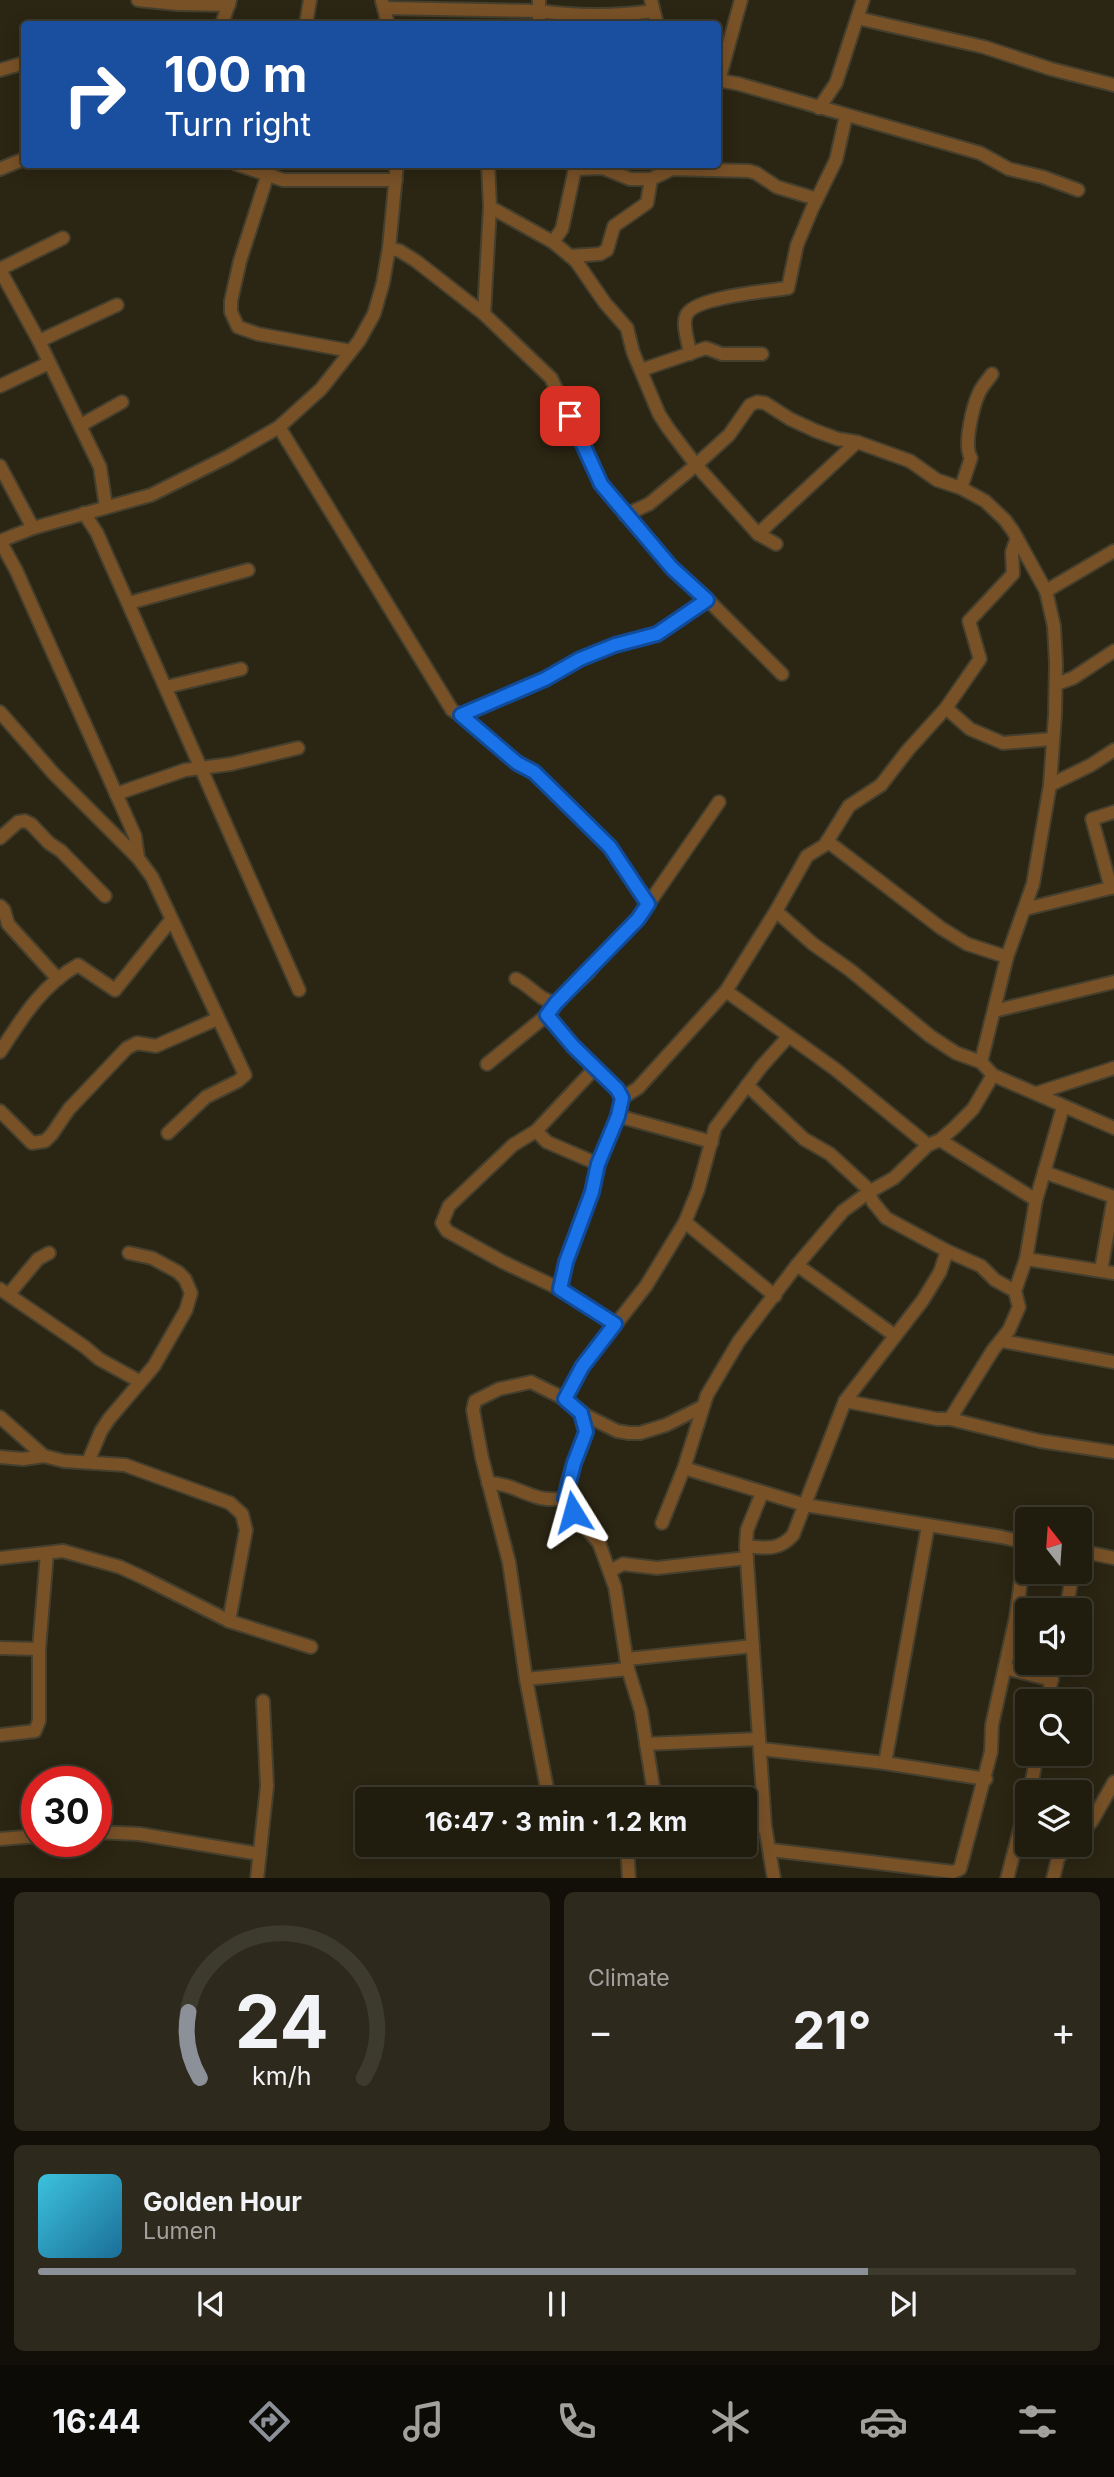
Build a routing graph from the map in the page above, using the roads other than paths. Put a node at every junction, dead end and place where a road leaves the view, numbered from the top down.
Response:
1 (138, 0) edge
2 (310, 0) edge
3 (741, 0) edge
4 (863, 0) edge
5 (229, 2) edge
6 (383, 4) edge
7 (539, 5) edge
8 (652, 5) edge
9 (857, 18) junction
10 (223, 21) edge
11 (306, 21) edge
12 (387, 21) edge
13 (21, 64) edge
14 (0, 70) edge
15 (721, 70) edge
16 (721, 81) edge
17 (1114, 85) edge
18 (819, 108) junction
19 (846, 116) junction
20 (21, 160) edge
21 (397, 168) edge
22 (488, 168) edge
23 (0, 169) edge
24 (270, 169) edge
25 (651, 179) junction
26 (396, 180) junction
27 (1079, 190) dead end
28 (817, 199) junction
29 (490, 207) junction
30 (63, 238) dead end
31 (554, 242) junction
32 (389, 248) junction
33 (570, 256) junction
34 (0, 269) edge
35 (117, 305) dead end
36 (484, 314) junction
37 (39, 341) junction
38 (351, 351) junction
39 (690, 354) junction
40 (762, 354) dead end
41 (49, 363) junction
42 (641, 370) junction
43 (992, 374) dead end
44 (0, 386) edge
45 (122, 402) dead end
46 (81, 425) junction
47 (279, 427) junction
48 (857, 442) junction
49 (696, 465) junction
50 (0, 466) edge
51 (961, 488) junction
52 (106, 507) junction
53 (84, 513) junction
54 (625, 514) junction
55 (33, 528) junction
56 (758, 534) junction
57 (1017, 538) junction
58 (0, 541) edge
59 (776, 544) dead end
60 (1114, 551) edge
61 (248, 570) dead end
62 (1046, 591) junction
63 (707, 600) junction
64 (129, 603) junction
65 (1114, 651) edge
66 (241, 669) dead end
67 (782, 674) dead end
68 (1056, 684) junction
69 (166, 687) junction
70 (946, 708) junction
71 (0, 712) edge
72 (461, 715) junction
73 (1052, 738) junction
74 (298, 748) dead end
75 (1114, 750) edge
76 (202, 767) junction
77 (1050, 785) junction
78 (116, 794) junction
79 (719, 802) dead end
80 (1114, 812) edge
81 (0, 838) edge
82 (827, 841) junction
83 (138, 859) junction
84 (1113, 888) edge
85 (105, 896) dead end
86 (648, 904) junction
87 (0, 906) edge
88 (1025, 909) junction
89 (776, 911) junction
90 (171, 919) junction
91 (1007, 957) junction
92 (58, 979) junction
93 (516, 979) dead end
94 (1114, 982) edge
95 (299, 990) dead end
96 (726, 991) junction
97 (556, 1003) junction
98 (994, 1011) junction
99 (547, 1015) junction
100 (218, 1019) junction
101 (788, 1037) junction
102 (0, 1052) edge
103 (981, 1062) junction
104 (487, 1064) dead end
105 (595, 1068) junction
106 (1114, 1068) edge
107 (993, 1074) junction
108 (747, 1086) junction
109 (1037, 1093) junction
110 (622, 1098) junction
111 (1063, 1107) junction
112 (0, 1111) edge
113 (618, 1116) junction
114 (1114, 1128) edge
115 (536, 1131) junction
116 (168, 1133) dead end
117 (712, 1142) junction
118 (934, 1142) junction
119 (598, 1164) junction
120 (1044, 1172) junction
121 (869, 1192) junction
122 (1114, 1197) edge
123 (1035, 1200) junction
124 (685, 1222) junction
125 (947, 1251) junction
126 (49, 1253) dead end
127 (129, 1253) dead end
128 (1026, 1259) junction
129 (797, 1265) junction
130 (1108, 1272) edge
131 (560, 1289) junction
132 (1015, 1291) junction
133 (4, 1292) edge
134 (775, 1296) junction
135 (615, 1324) junction
136 (894, 1335) junction
137 (1002, 1341) junction
138 (1114, 1362) edge
139 (139, 1381) junction
140 (565, 1399) junction
141 (845, 1401) junction
142 (702, 1408) junction
143 (581, 1413) junction
144 (0, 1417) edge
145 (950, 1419) junction
146 (612, 1429) junction
147 (584, 1438) junction
148 (1114, 1452) edge
149 (44, 1456) junction
150 (0, 1457) edge
151 (88, 1462) junction
152 (684, 1468) junction
153 (488, 1483) junction
154 (762, 1493) junction
155 (565, 1498) junction
156 (805, 1505) junction
157 (662, 1523) dead end
158 (928, 1526) junction
159 (1015, 1540) edge
160 (747, 1552) junction
161 (47, 1553) junction
162 (1092, 1553) edge
163 (0, 1558) edge
164 (1114, 1558) edge
165 (610, 1571) junction
166 (1020, 1584) edge
167 (229, 1621) junction
168 (754, 1646) junction
169 (311, 1647) dead end
170 (0, 1648) edge
171 (39, 1649) junction
172 (627, 1664) junction
173 (1005, 1668) junction
174 (1053, 1675) edge
175 (526, 1679) junction
176 (1052, 1680) junction
177 (1050, 1689) edge
178 (263, 1701) dead end
179 (0, 1735) edge
180 (646, 1744) junction
181 (760, 1744) junction
182 (885, 1763) junction
183 (986, 1779) junction
184 (1114, 1782) edge
185 (547, 1787) edge
186 (653, 1787) edge
187 (1092, 1821) edge
188 (765, 1826) junction
189 (757, 1827) edge
190 (112, 1833) edge
191 (21, 1837) edge
192 (0, 1839) edge
193 (1015, 1848) edge
194 (771, 1850) junction
195 (260, 1854) junction
196 (628, 1857) edge
197 (1059, 1857) edge
198 (257, 1878) edge
199 (629, 1878) edge
200 (774, 1878) edge
201 (1007, 1878) edge
202 (1053, 1878) edge

1 - 5 street
2 - 11 street
3 - 15 street
4 - 9 street
5 - 10 street
6 - 7 street
6 - 12 street
7 - 8 street
9 - 17 street
9 - 18 street
13 - 14 street
16 - 18 street
18 - 19 street
19 - 27 street
19 - 28 street
20 - 23 street
21 - 26 street
22 - 29 street
24 - 26 street
24 - 38 street
25 - 28 street
25 - 31 street
25 - 33 street
26 - 32 street
28 - 39 street
29 - 31 street
29 - 36 street
30 - 34 street
31 - 33 street
32 - 36 street
32 - 38 street
33 - 42 street
34 - 37 street
35 - 37 street
36 - 54 street
37 - 41 street
38 - 47 street
39 - 40 street
39 - 42 street
41 - 44 street
41 - 46 street
42 - 49 street
43 - 51 street
45 - 46 street
46 - 52 street
47 - 52 street
47 - 72 street
48 - 49 street
48 - 51 street
48 - 56 street
49 - 54 street
49 - 56 street
50 - 55 street
51 - 57 street
52 - 53 street
53 - 55 street
53 - 64 street
54 - 63 street
55 - 58 street
56 - 59 street
57 - 62 street
57 - 70 street
58 - 78 street
60 - 62 street
61 - 64 street
62 - 68 street
63 - 67 street
63 - 72 street
64 - 69 street
65 - 68 street
66 - 69 street
68 - 73 street
69 - 76 street
70 - 73 street
70 - 82 street
71 - 83 street
72 - 86 street
73 - 77 street
74 - 76 street
75 - 77 street
76 - 78 street
76 - 95 street
77 - 88 street
78 - 83 street
79 - 86 street
80 - 84 street
81 - 85 street
82 - 89 street
82 - 91 street
83 - 90 street
84 - 88 street
86 - 97 street
87 - 92 street
88 - 91 street
89 - 96 street
89 - 103 street
90 - 92 street
90 - 100 street
91 - 98 street
92 - 102 street
93 - 97 street
94 - 98 street
96 - 101 street
96 - 110 street
97 - 99 street
98 - 103 street
99 - 104 street
99 - 105 street
100 - 112 street
100 - 116 street
101 - 108 street
101 - 118 street
103 - 107 street
105 - 110 street
105 - 115 street
106 - 109 street
107 - 109 street
107 - 118 street
108 - 117 street
108 - 121 street
109 - 111 street
110 - 113 street
111 - 114 street
111 - 120 street
113 - 117 street
113 - 119 street
115 - 119 street
115 - 131 street
117 - 124 street
118 - 121 street
118 - 123 street
119 - 131 street
120 - 122 street
120 - 123 street
121 - 125 street
121 - 129 street
122 - 130 street
123 - 128 street
124 - 134 street
124 - 135 street
125 - 132 street
125 - 136 street
126 - 133 street
127 - 139 street
128 - 130 street
128 - 132 street
129 - 134 street
129 - 136 street
131 - 135 street
132 - 137 street
133 - 139 street
134 - 142 street
135 - 140 street
136 - 141 street
137 - 138 street
137 - 145 street
139 - 151 street
140 - 143 street
140 - 153 street
141 - 145 street
141 - 156 street
142 - 146 street
142 - 152 street
143 - 146 street
143 - 147 street
144 - 149 street
145 - 148 street
146 - 147 street
147 - 155 street
149 - 150 street
149 - 151 street
151 - 167 street
152 - 154 street
152 - 157 street
153 - 155 street
153 - 175 street
154 - 156 street
154 - 160 street
155 - 165 street
156 - 158 street
156 - 160 street
158 - 159 street
158 - 182 street
160 - 165 street
160 - 168 street
161 - 163 street
161 - 167 street
161 - 171 street
162 - 164 street
165 - 172 street
166 - 173 street
167 - 169 street
168 - 172 street
168 - 181 street
170 - 171 street
171 - 179 street
172 - 175 street
172 - 180 street
173 - 176 street
173 - 183 street
174 - 176 street
175 - 185 street
176 - 177 street
178 - 195 street
180 - 181 street
180 - 186 street
181 - 182 street
181 - 188 street
182 - 183 street
183 - 194 street
184 - 187 street
188 - 189 street
188 - 194 street
190 - 195 street
191 - 192 street
193 - 201 street
194 - 200 street
195 - 198 street
196 - 199 street
197 - 202 street

